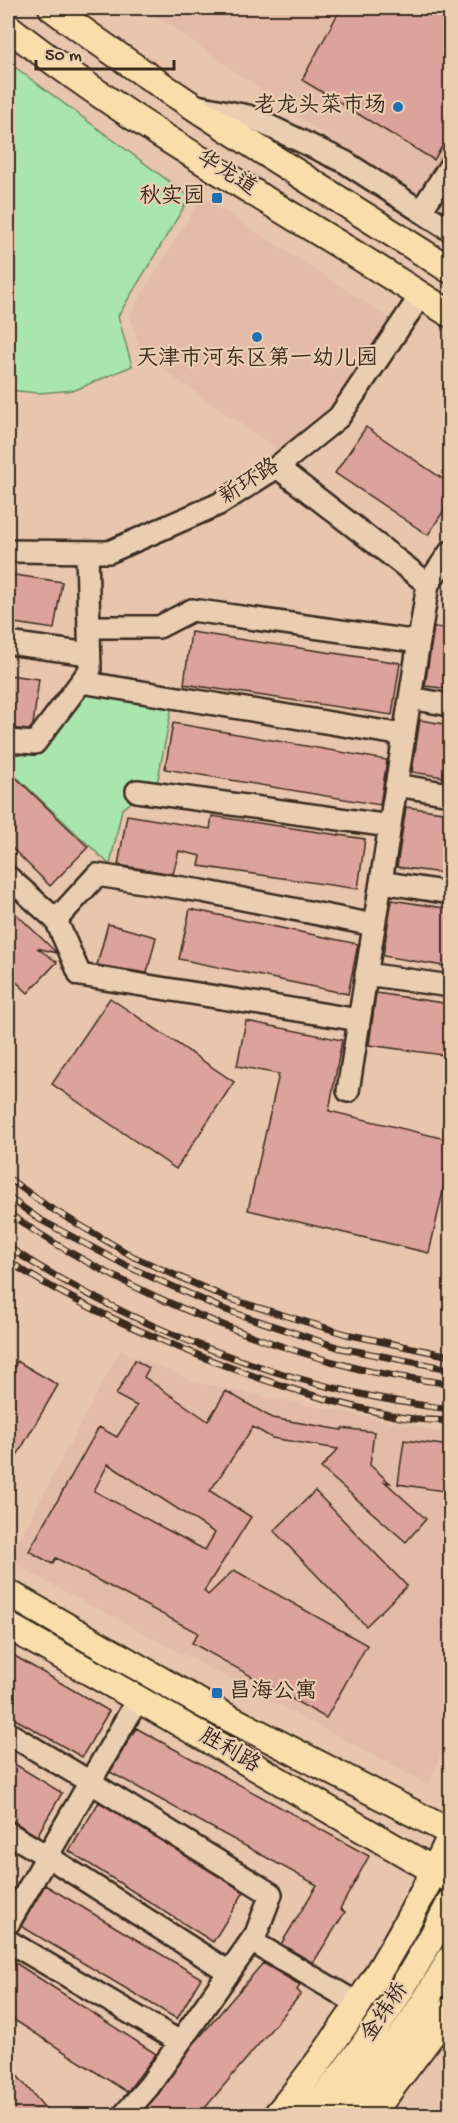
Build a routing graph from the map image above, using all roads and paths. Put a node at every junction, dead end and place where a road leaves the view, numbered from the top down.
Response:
1 (52, 8) edge
2 (8, 27) edge
3 (193, 105) junction
4 (450, 166) edge
5 (421, 211) junction
6 (450, 230) edge
7 (450, 270) edge
8 (421, 295) junction
9 (450, 314) edge
10 (277, 466) junction
11 (8, 551) edge
12 (87, 552) junction
13 (450, 552) edge
14 (428, 584) junction
15 (89, 627) junction
16 (419, 642) junction
17 (8, 643) edge
18 (89, 654) junction
19 (81, 682) junction
20 (410, 698) junction
21 (450, 705) edge
22 (404, 735) junction
23 (8, 741) edge
24 (396, 784) junction
25 (137, 791) dead end
26 (450, 794) edge
27 (390, 826) junction
28 (8, 877) edge
29 (381, 882) junction
30 (450, 893) edge
31 (56, 920) junction
32 (374, 924) junction
33 (366, 974) junction
34 (450, 986) edge
35 (359, 1020) junction
36 (348, 1091) dead end
37 (8, 1593) edge
38 (8, 1626) edge
39 (138, 1699) junction
40 (8, 1733) edge
41 (90, 1782) junction
42 (450, 1832) edge
43 (8, 1833) edge
44 (450, 1838) edge
45 (47, 1856) junction
46 (442, 1875) edge
47 (450, 1904) edge
48 (8, 1924) edge
49 (8, 1941) edge
50 (251, 1941) junction
51 (450, 1959) edge
52 (229, 1972) junction
53 (360, 2005) junction
54 (448, 2017) edge
55 (180, 2042) junction
56 (123, 2115) edge
57 (276, 2115) edge
58 (309, 2115) edge
59 (342, 2115) edge
60 (370, 2115) edge

1 - 3 main road
2 - 8 main road, 华龙道
3 - 5 street
3 - 7 main road
4 - 5 street
5 - 6 street
8 - 9 main road, 华龙道
8 - 10 street, 新环路
10 - 12 street, 新环路
10 - 14 street
11 - 12 street, 新环路
12 - 15 street
13 - 14 street
14 - 16 street
15 - 16 street
15 - 18 street
16 - 20 street
17 - 18 street
18 - 19 street
19 - 22 street
19 - 23 street
20 - 21 street
20 - 22 street
22 - 24 street
24 - 26 street
24 - 27 street
25 - 27 street
27 - 29 street
28 - 31 street
29 - 30 street
29 - 32 street
31 - 32 street
31 - 35 street
32 - 33 street
33 - 34 street
33 - 35 street
35 - 36 street
37 - 42 main road, 胜利路
38 - 39 main road, 胜利路
39 - 41 street
39 - 46 main road, 胜利路
40 - 41 street
41 - 45 street
41 - 50 street
43 - 45 street
44 - 46 main road
45 - 48 street
45 - 52 street
46 - 53 main road
47 - 58 main road, 金纬桥
49 - 55 street
50 - 52 street
50 - 53 street
51 - 59 main road, 金纬桥
52 - 55 street
53 - 57 main road
54 - 60 main road
55 - 56 street

